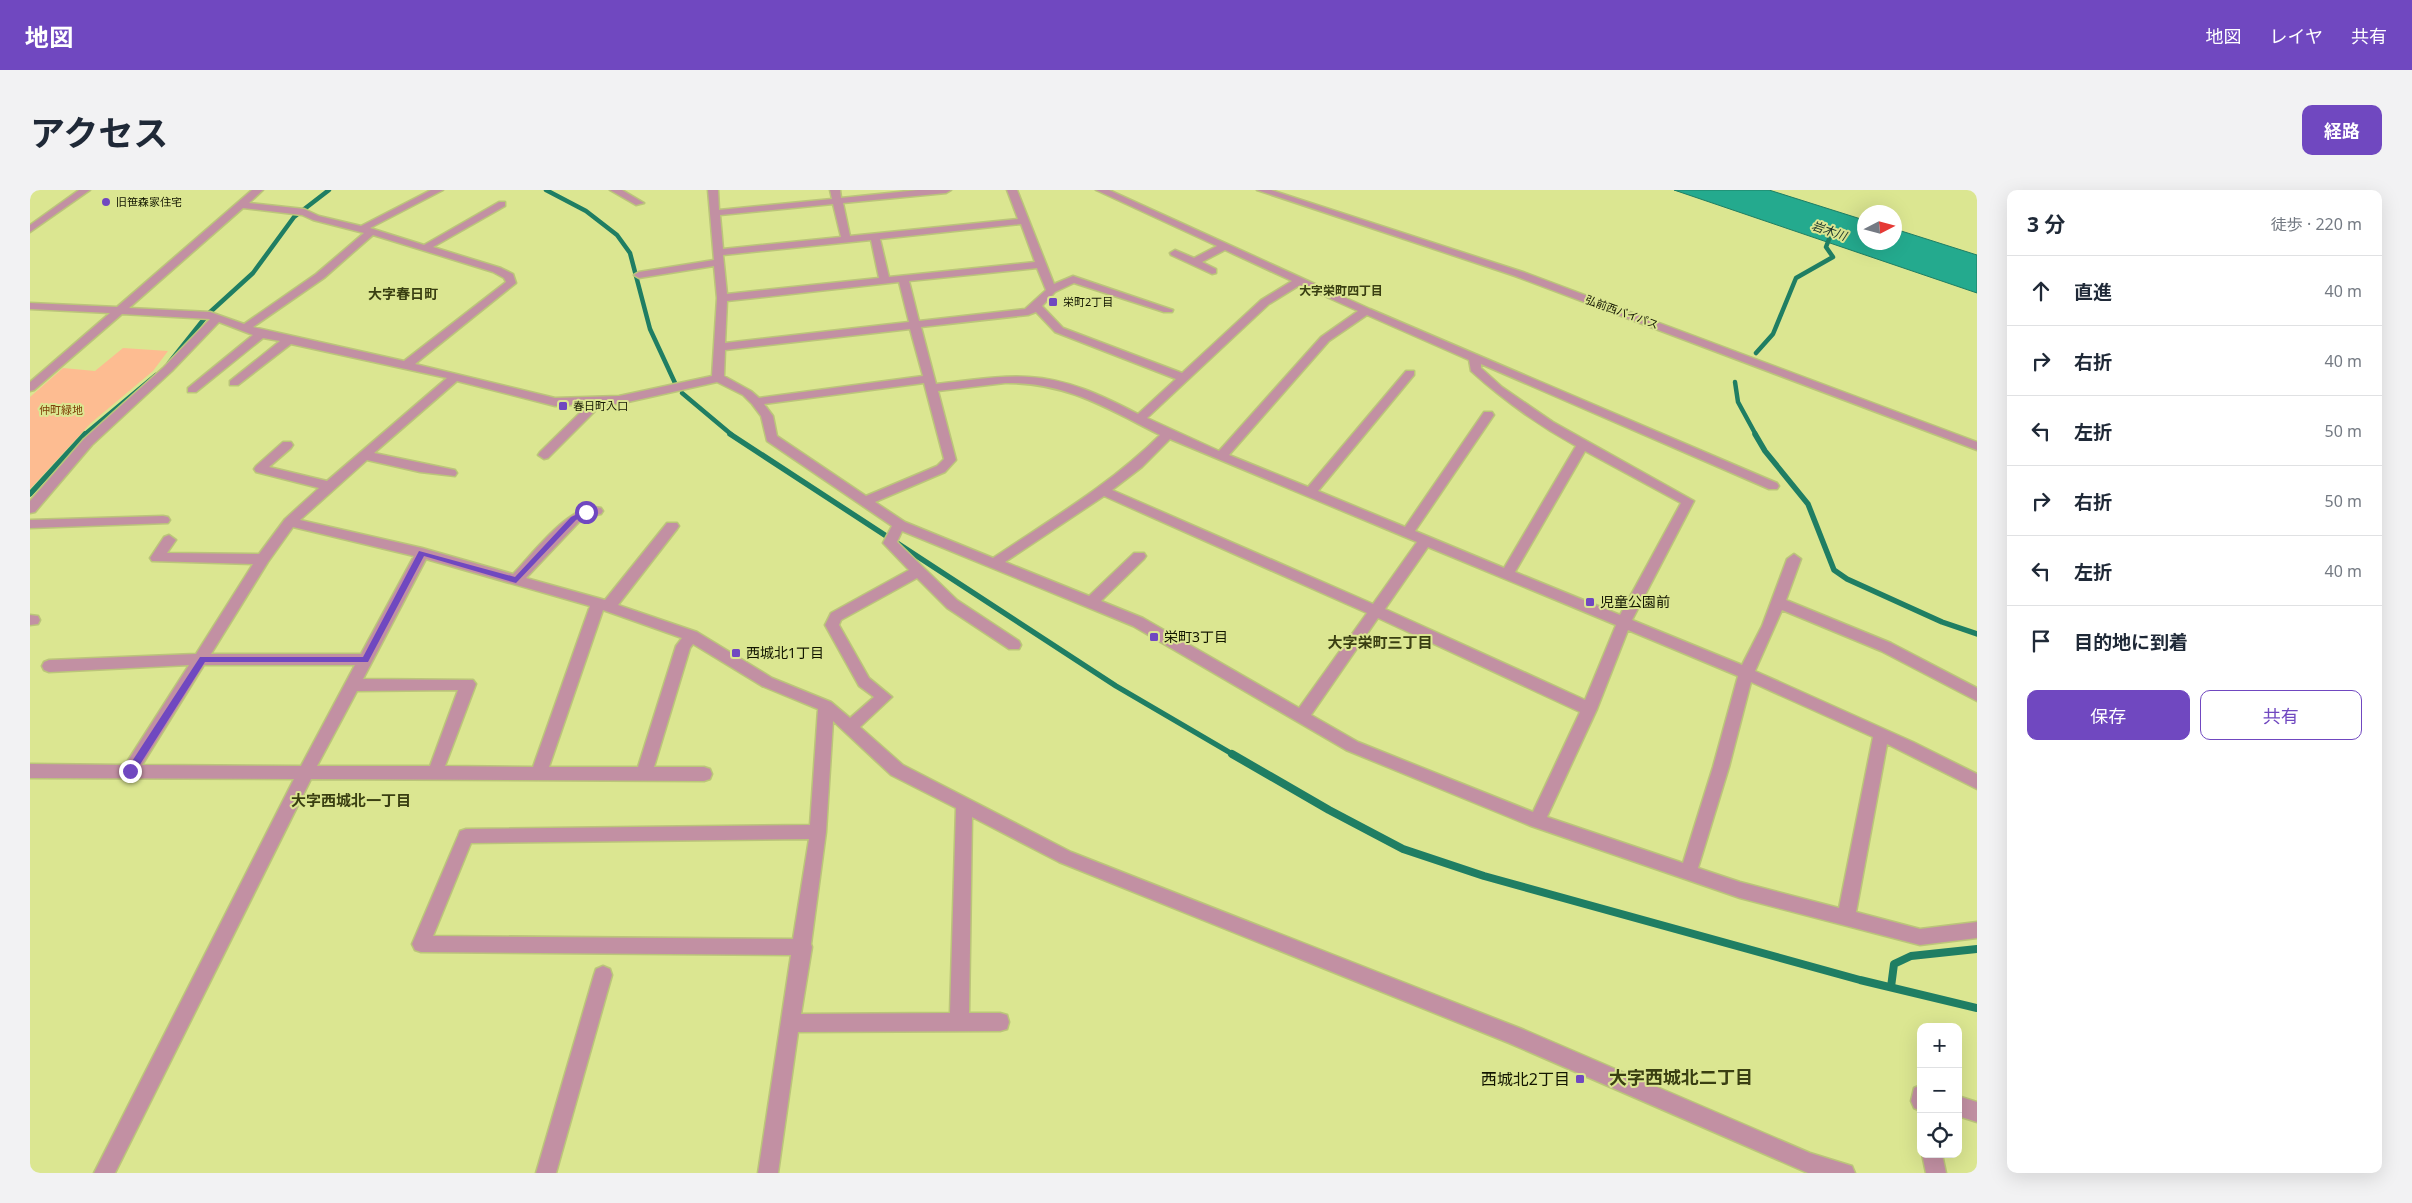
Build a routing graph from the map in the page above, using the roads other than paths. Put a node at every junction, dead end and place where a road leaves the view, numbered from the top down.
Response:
1 (84, 190) edge
2 (258, 190) edge
3 (438, 190) edge
4 (615, 190) edge
5 (713, 190) edge
6 (835, 190) edge
7 (946, 190) edge
8 (1012, 190) edge
9 (1102, 190) edge
10 (1262, 190) edge
11 (838, 201) junction
12 (639, 203) dead end
13 (240, 204) junction
14 (502, 204) dead end
15 (715, 213) junction
16 (1025, 220) junction
17 (30, 229) edge
18 (366, 231) junction
19 (875, 236) junction
20 (846, 239) junction
21 (1224, 246) junction
22 (423, 248) junction
23 (1175, 253) dead end
24 (719, 257) junction
25 (1194, 262) junction
26 (1042, 264) junction
27 (1212, 271) dead end
28 (639, 275) dead end
29 (903, 279) junction
30 (1300, 280) junction
31 (885, 281) junction
32 (1051, 290) junction
33 (722, 298) junction
34 (30, 306) edge
35 (1036, 307) junction
36 (1168, 310) dead end
37 (118, 311) junction
38 (1366, 311) junction
39 (209, 316) junction
40 (914, 325) junction
41 (245, 328) junction
42 (261, 334) junction
43 (289, 340) junction
44 (720, 347) junction
45 (1475, 358) junction
46 (406, 365) junction
47 (1410, 373) dead end
48 (454, 378) junction
49 (718, 378) junction
50 (1182, 378) junction
51 (234, 383) dead end
52 (930, 384) junction
53 (30, 388) edge
54 (192, 390) dead end
55 (598, 402) junction
56 (756, 402) junction
57 (1488, 415) dead end
58 (1138, 420) junction
59 (1168, 434) junction
60 (1583, 444) junction
61 (287, 445) dead end
62 (1977, 446) edge
63 (544, 454) dead end
64 (364, 455) junction
65 (1222, 456) junction
66 (451, 473) dead end
67 (329, 486) junction
68 (1773, 486) dead end
69 (1103, 491) junction
70 (1311, 492) junction
71 (863, 502) junction
72 (30, 510) edge
73 (596, 511) dead end
74 (164, 520) dead end
75 (290, 522) junction
76 (30, 524) edge
77 (672, 526) dead end
78 (1408, 532) junction
79 (895, 533) junction
80 (1426, 539) junction
81 (170, 540) dead end
82 (422, 553) junction
83 (1139, 556) dead end
84 (1794, 559) dead end
85 (263, 560) junction
86 (996, 562) junction
87 (918, 571) junction
88 (1508, 573) junction
89 (516, 580) junction
90 (1092, 603) junction
91 (1778, 603) junction
92 (603, 605) junction
93 (1376, 611) junction
94 (1624, 622) junction
95 (692, 636) junction
96 (1014, 645) dead end
97 (202, 659) junction
98 (366, 660) junction
99 (49, 666) dead end
100 (1746, 673) junction
101 (353, 685) junction
102 (1977, 695) edge
103 (826, 706) junction
104 (1589, 709) junction
105 (1303, 715) junction
106 (850, 727) junction
107 (1881, 735) junction
108 (30, 771) edge
109 (130, 771) junction
110 (306, 772) junction
111 (435, 773) junction
112 (539, 773) junction
113 (644, 773) junction
114 (704, 774) dead end
115 (1977, 782) edge
116 (964, 803) junction
117 (1537, 821) junction
118 (818, 832) junction
119 (1688, 873) junction
120 (1846, 917) junction
121 (1977, 930) edge
122 (803, 947) junction
123 (603, 975) dead end
124 (959, 1022) junction
125 (1000, 1022) dead end
126 (791, 1023) junction
127 (1962, 1107) edge
128 (1977, 1112) edge
129 (1933, 1158) edge
130 (104, 1173) edge
131 (546, 1173) edge
132 (768, 1173) edge
133 (1845, 1173) edge
134 (1936, 1173) edge

1 - 17 street
2 - 13 street
3 - 18 street
4 - 12 street
5 - 15 street
6 - 11 street
7 - 11 street
8 - 16 street
9 - 21 street
10 - 62 street, 弘前西バイパス
11 - 15 street
11 - 20 street
13 - 18 street
13 - 37 street
14 - 22 street
15 - 24 street
16 - 19 street
16 - 26 street
18 - 22 street
18 - 41 street
19 - 20 street
19 - 31 street
20 - 24 street
21 - 25 street
21 - 30 street
22 - 46 street
23 - 25 street
24 - 28 street
24 - 33 street
25 - 27 street
26 - 29 street
26 - 32 street
29 - 31 street
29 - 40 street
30 - 38 street
30 - 50 street
31 - 33 street
32 - 35 street
32 - 36 street
33 - 44 street
34 - 37 street
35 - 40 street
35 - 50 street
37 - 39 street
37 - 53 street
38 - 45 street
38 - 65 street
39 - 41 street
39 - 72 street
40 - 44 street
40 - 52 street
41 - 42 street
42 - 43 street
42 - 54 street
43 - 46 street
43 - 51 street
44 - 49 street
45 - 60 street
45 - 68 street
46 - 48 street
47 - 70 street
48 - 55 street
48 - 64 street
49 - 55 street
49 - 56 street
50 - 58 street
52 - 56 street
52 - 58 street
52 - 71 street
55 - 63 street
56 - 71 street
57 - 78 street
58 - 59 street
59 - 65 street
59 - 69 street
60 - 88 street
60 - 94 street
61 - 67 street
64 - 66 street
64 - 67 street
65 - 70 street
67 - 75 street
69 - 86 street
69 - 93 street
70 - 78 street
71 - 79 street
73 - 89 street
74 - 76 street
75 - 82 street
75 - 85 street
77 - 92 street
78 - 80 street
79 - 86 street
79 - 87 street
80 - 88 street
80 - 93 street
81 - 85 street
82 - 89 street
82 - 98 street
83 - 90 street
84 - 91 street
85 - 97 street
86 - 90 street
87 - 96 street
87 - 106 street
88 - 94 street
89 - 92 street
90 - 105 street
91 - 100 street
91 - 102 street
92 - 95 street
92 - 112 street
93 - 104 street
93 - 105 street
94 - 100 street
94 - 104 street
95 - 103 street
95 - 113 street
97 - 98 street
97 - 99 street
97 - 109 street
98 - 101 street
100 - 107 street
100 - 119 street
101 - 110 street
101 - 111 street
103 - 106 street
103 - 118 street
104 - 117 street
105 - 117 street
106 - 116 street
107 - 115 street
107 - 120 street
108 - 109 street
109 - 110 street
110 - 111 street
110 - 130 street
111 - 112 street
112 - 113 street
113 - 114 street
116 - 124 street
116 - 133 street
117 - 119 street
118 - 122 street
118 - 122 street
119 - 120 street
120 - 121 street
122 - 126 street
123 - 131 street
124 - 125 street
124 - 126 street
126 - 132 street
127 - 128 street
129 - 134 street

